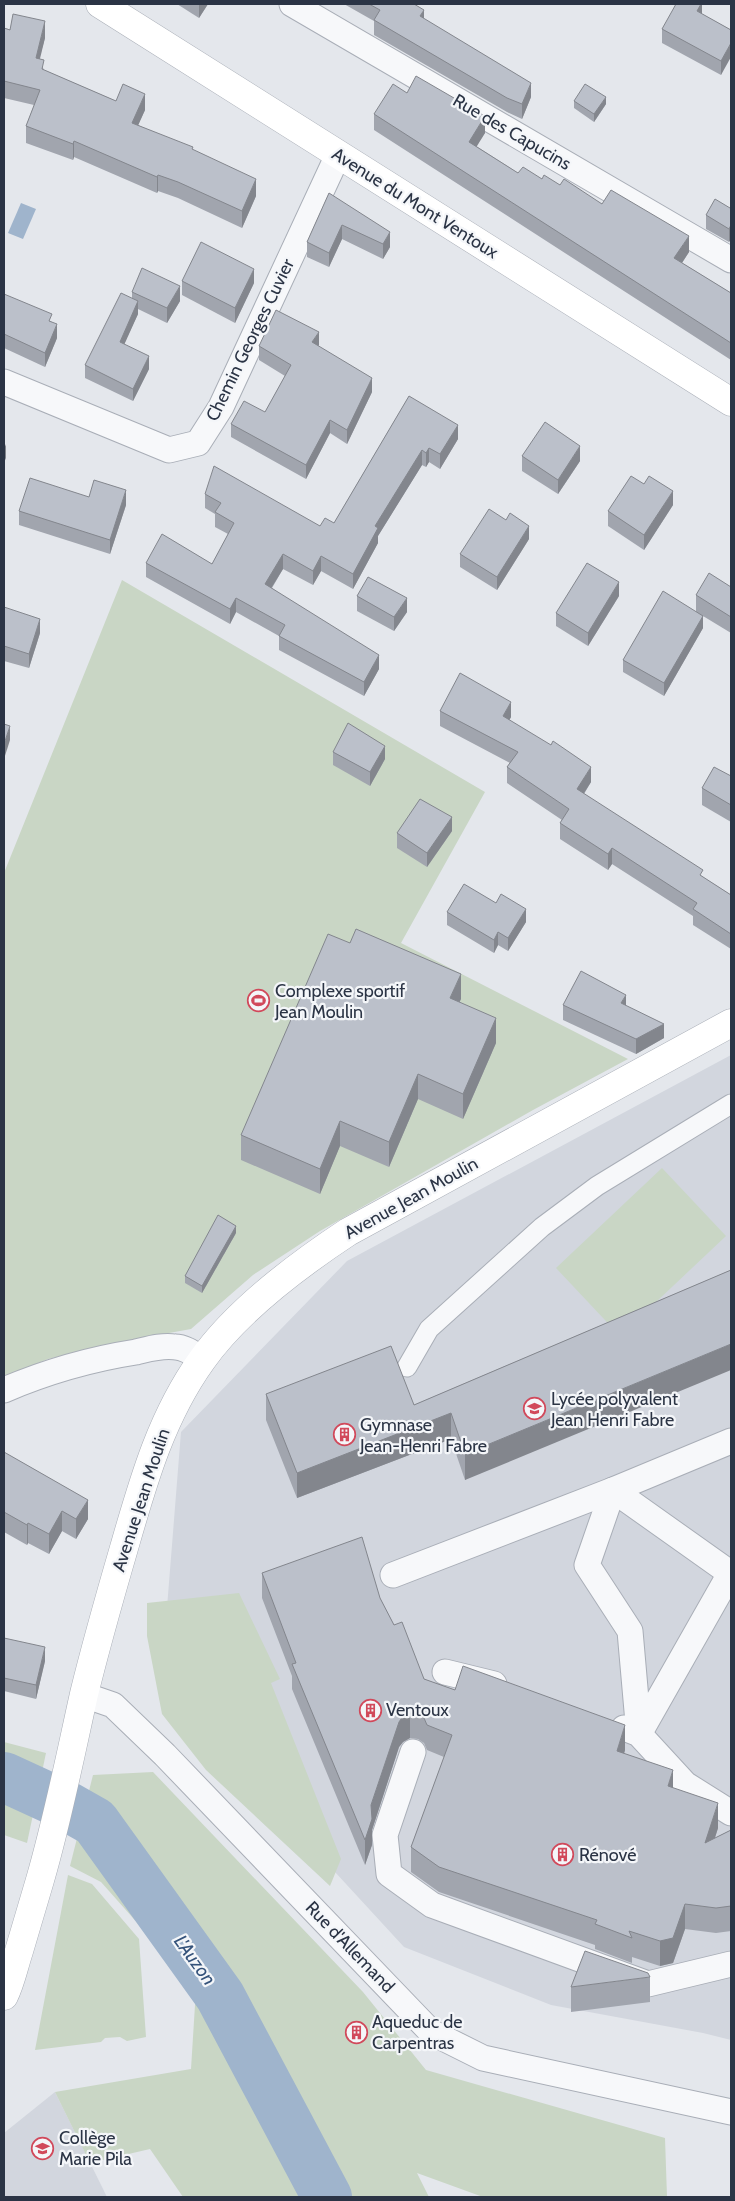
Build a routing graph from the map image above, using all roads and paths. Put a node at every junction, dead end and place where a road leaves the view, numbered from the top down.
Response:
1 (100, 4) edge
2 (292, 4) edge
3 (338, 155) junction
4 (731, 260) edge
5 (4, 382) edge
6 (731, 402) edge
7 (731, 1022) edge
8 (731, 1104) edge
9 (202, 1359) junction
10 (407, 1367) dead end
11 (4, 1390) edge
12 (731, 1441) edge
13 (613, 1490) junction
14 (731, 1572) edge
15 (393, 1575) dead end
16 (445, 1672) dead end
17 (520, 1691) edge
18 (84, 1695) junction
19 (603, 1721) edge
20 (639, 1734) junction
21 (414, 1752) dead end
22 (731, 1814) edge
23 (731, 1964) edge
24 (4, 1996) edge
25 (731, 2112) edge

1 - 3 main road, Avenue du Mont Ventoux
2 - 4 street, Rue des Capucins
3 - 5 street, Chemin Georges Cuvier
3 - 6 main road, Avenue du Mont Ventoux
7 - 9 main road, Avenue Jean Moulin
8 - 10 street
9 - 11 street
9 - 18 main road, Avenue Jean Moulin
12 - 13 street
13 - 14 street
13 - 15 street
13 - 20 street
14 - 20 street
16 - 17 street
18 - 24 main road, Avenue Jean Moulin
18 - 25 street, Rue d'Allemand
19 - 20 street
20 - 22 street
21 - 23 street

